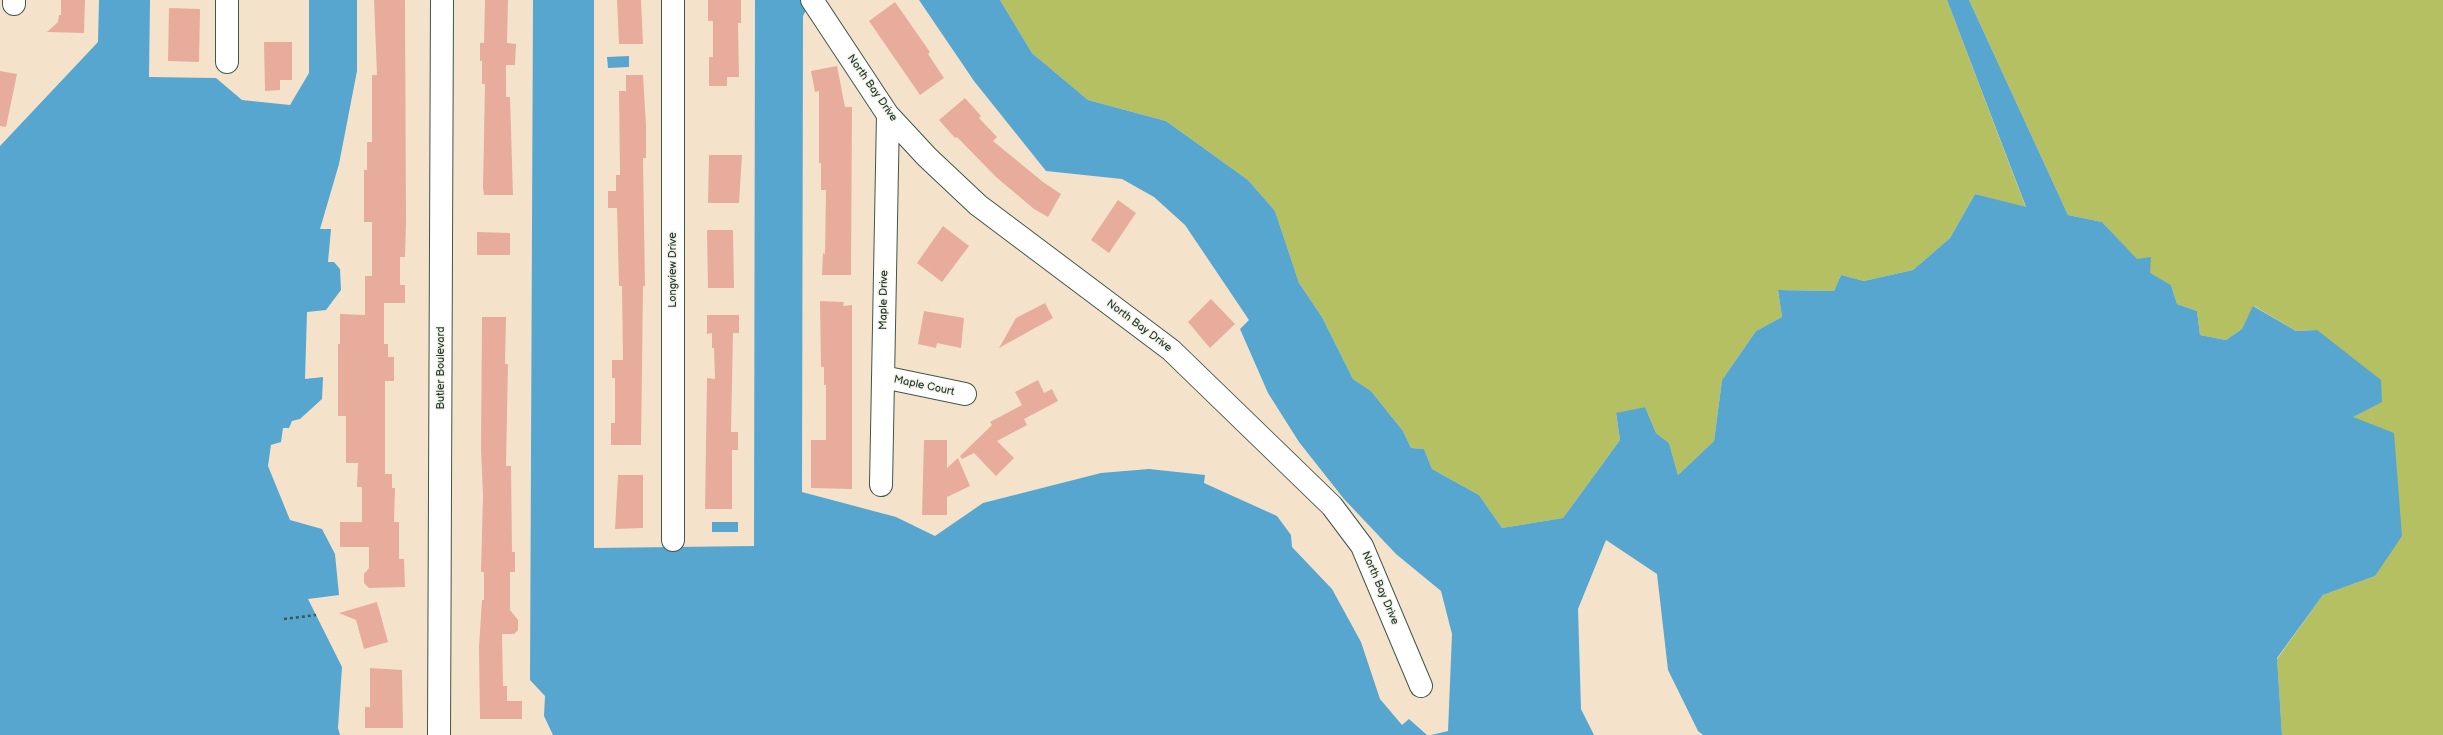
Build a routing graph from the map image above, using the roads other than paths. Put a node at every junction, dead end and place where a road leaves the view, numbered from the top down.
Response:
1 (227, 0) edge
2 (442, 0) edge
3 (673, 0) edge
4 (812, 0) edge
5 (227, 62) dead end
6 (888, 115) junction
7 (883, 377) junction
8 (965, 394) dead end
9 (881, 486) dead end
10 (673, 540) dead end
11 (1422, 686) dead end
12 (440, 735) edge

1 - 5 street
2 - 12 street, Butler Boulevard
3 - 10 street, Longview Drive
4 - 6 street, North Bay Drive
6 - 7 street, Maple Drive
6 - 11 street, North Bay Drive
7 - 8 street, Maple Court
7 - 9 street, Maple Drive

